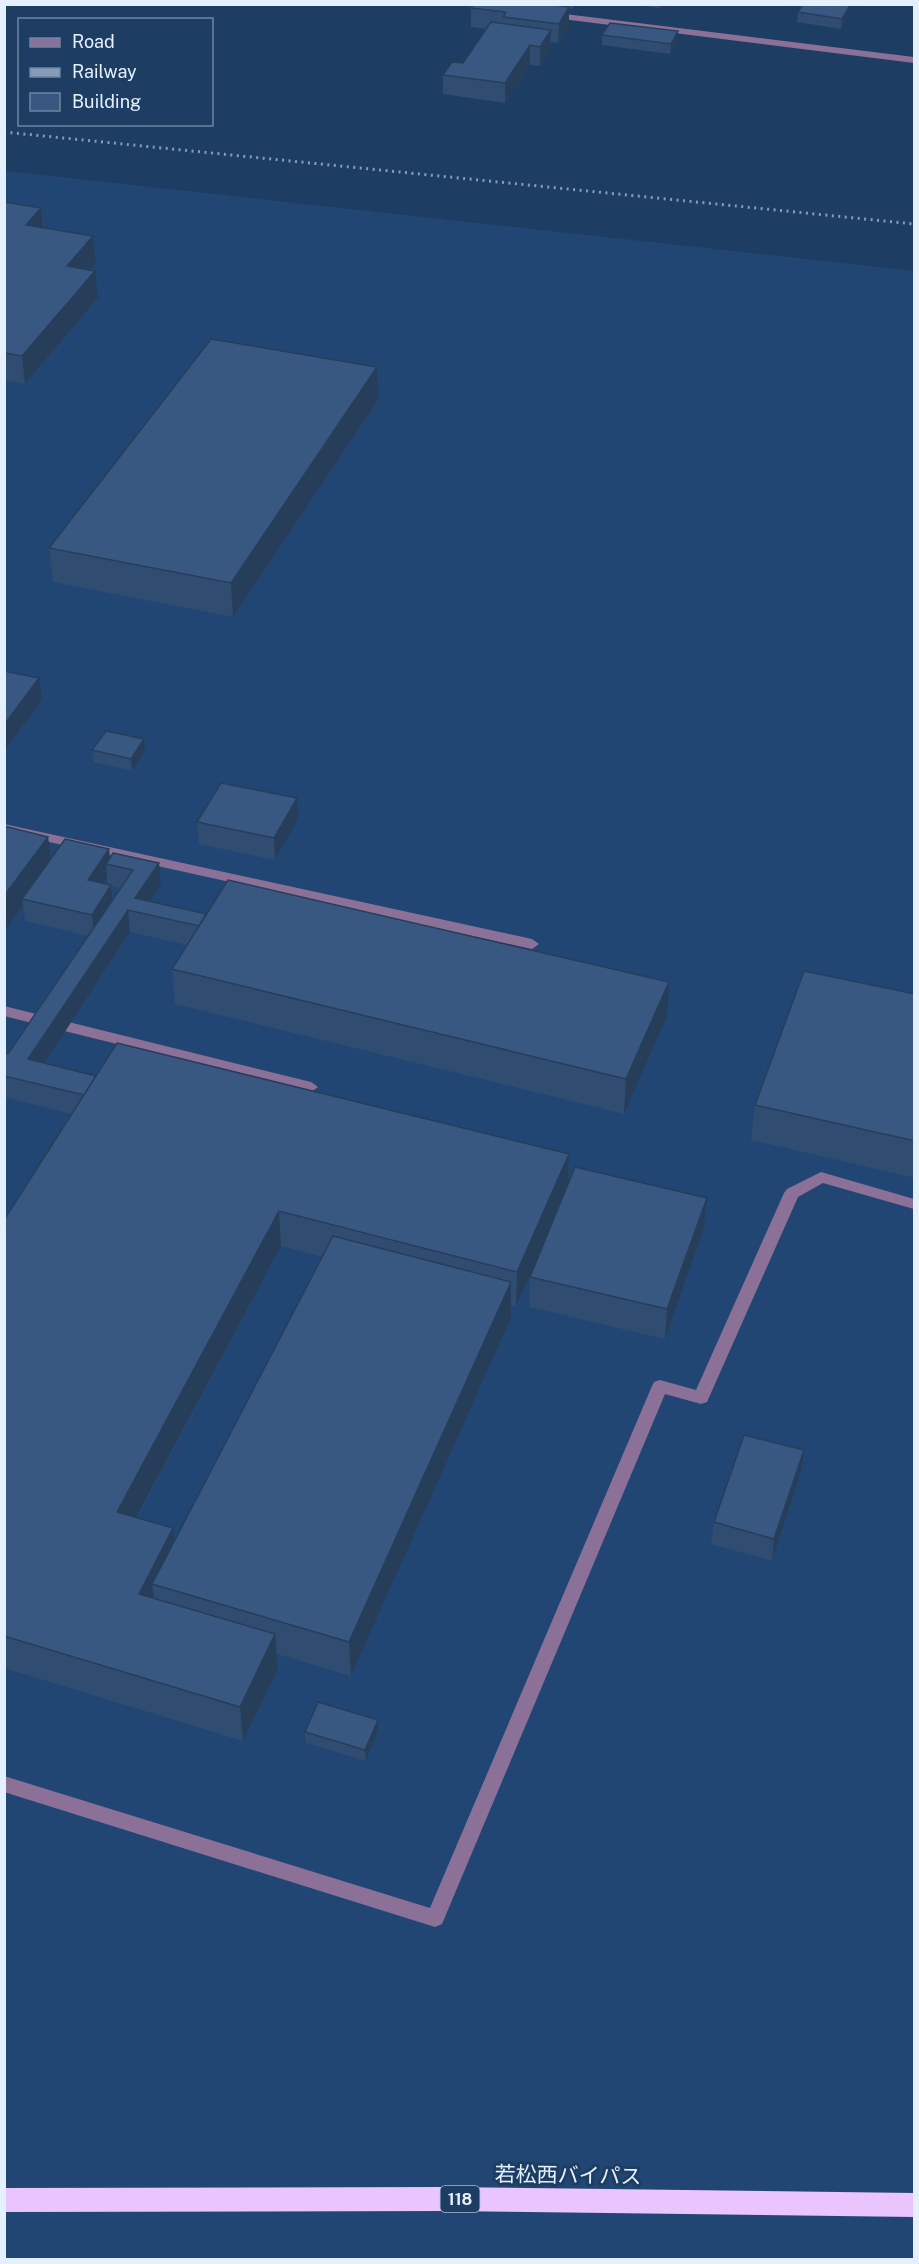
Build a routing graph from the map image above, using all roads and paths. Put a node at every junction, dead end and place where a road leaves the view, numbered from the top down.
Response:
1 (463, 4) edge
2 (507, 10) edge
3 (542, 14) edge
4 (915, 60) edge
5 (4, 828) edge
6 (532, 944) dead end
7 (4, 1011) edge
8 (311, 1087) dead end
9 (915, 1204) edge
10 (4, 1784) edge
11 (4, 2200) edge
12 (915, 2205) edge

1 - 2 street
3 - 4 street
5 - 6 street
7 - 8 street
9 - 10 street
11 - 12 highway, 若松西バイパス / 118

